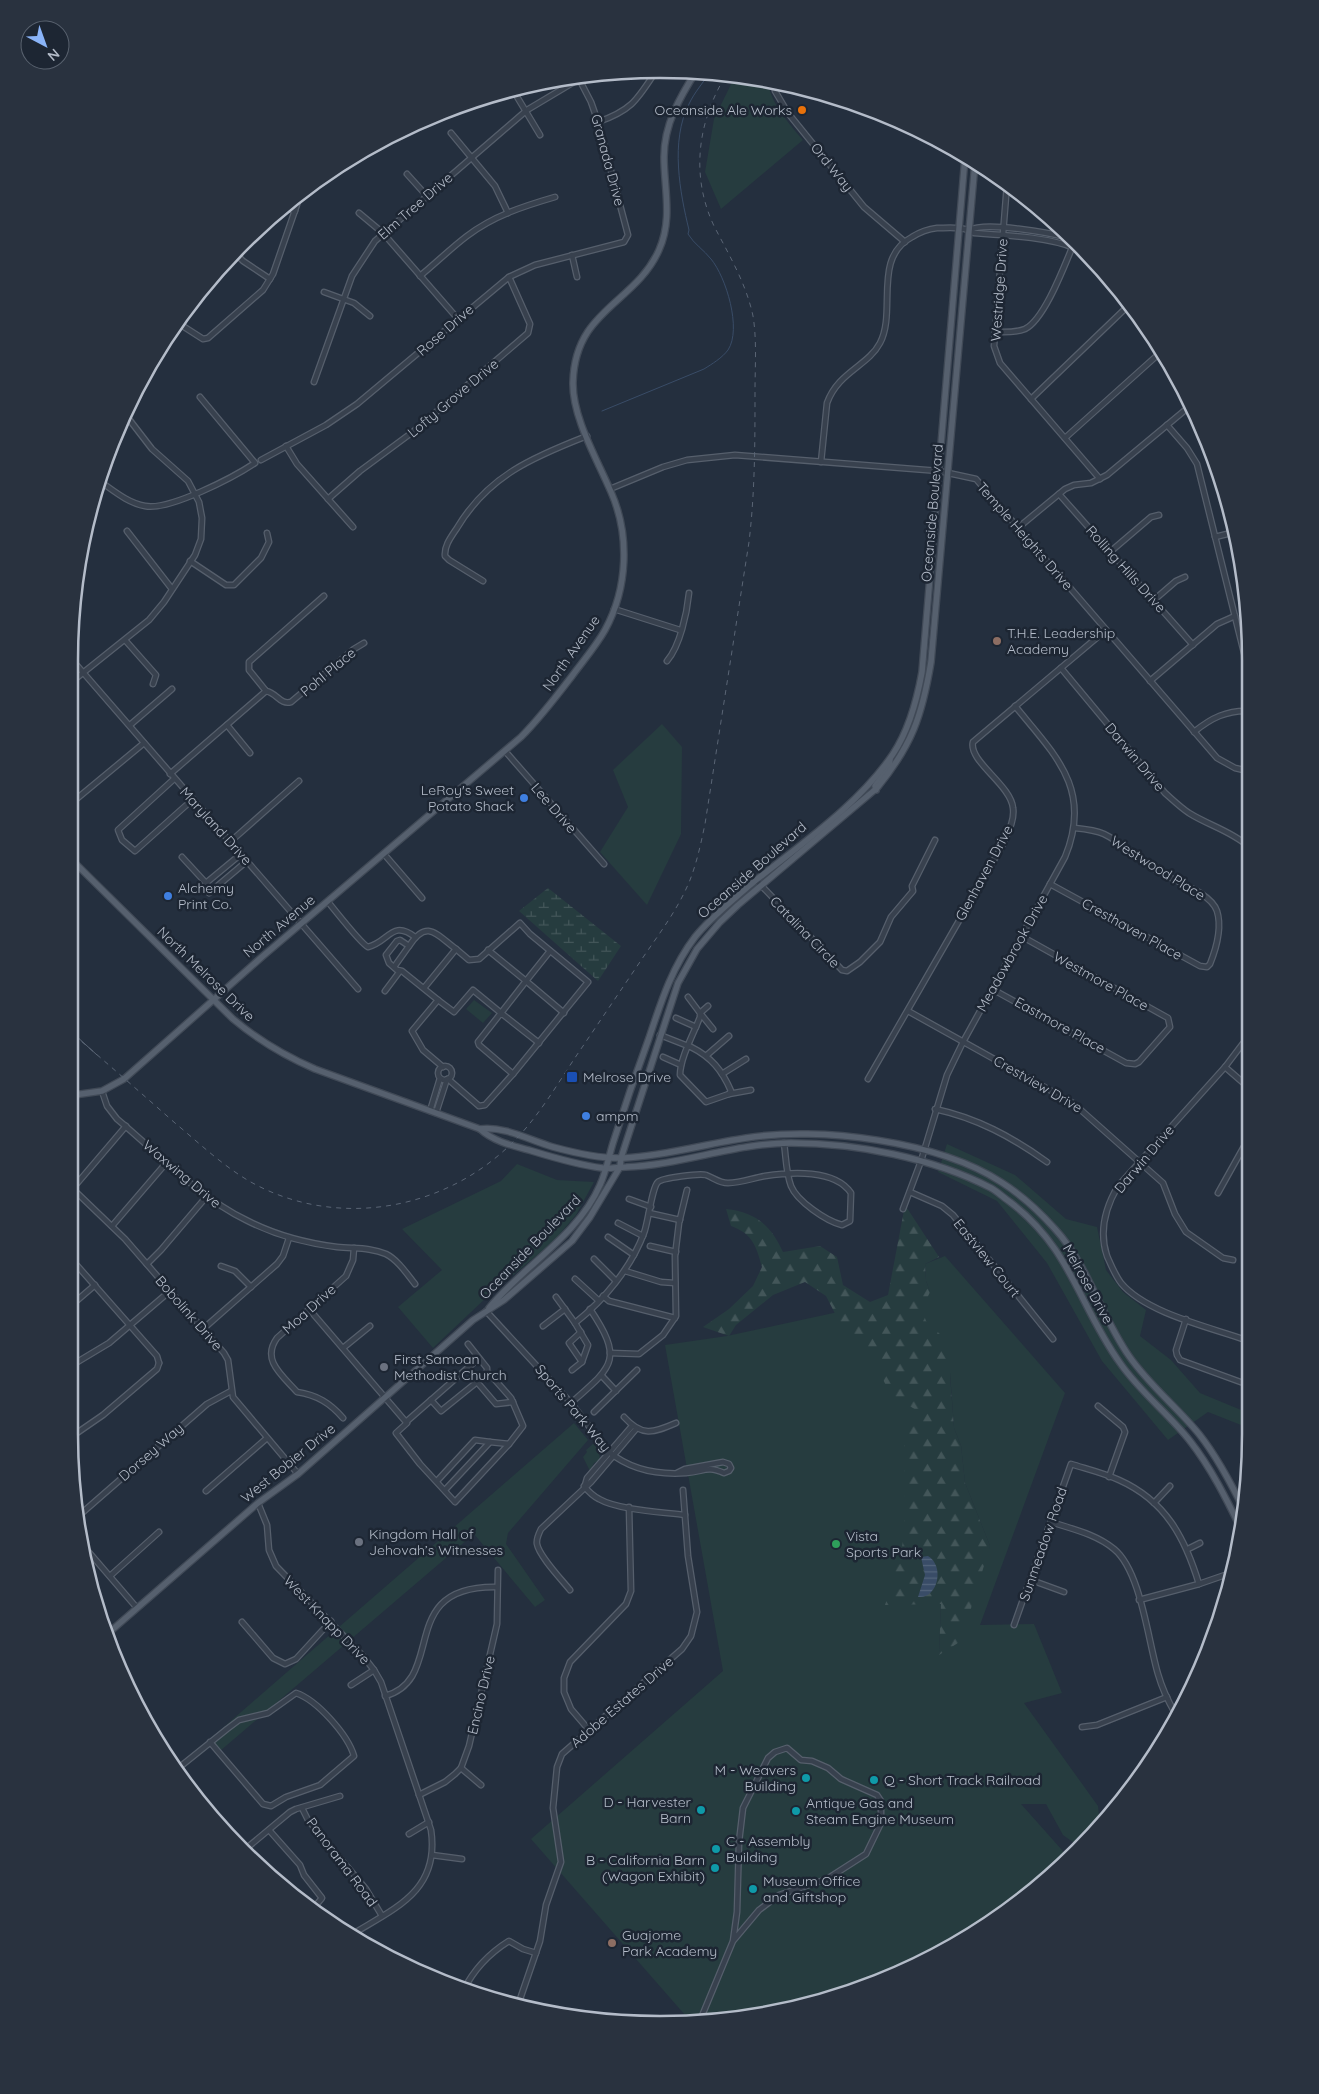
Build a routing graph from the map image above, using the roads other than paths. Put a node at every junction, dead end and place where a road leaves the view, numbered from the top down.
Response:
1 (651, 78) edge
2 (692, 79) edge
3 (581, 83) edge
4 (565, 86) edge
5 (776, 90) edge
6 (517, 95) edge
7 (527, 110) junction
8 (598, 122) junction
9 (451, 133) dead end
10 (540, 135) dead end
11 (471, 157) junction
12 (964, 164) edge
13 (974, 170) edge
14 (407, 174) dead end
15 (1006, 193) edge
16 (426, 195) junction
17 (555, 197) dead end
18 (296, 205) edge
19 (291, 210) edge
20 (294, 211) junction
21 (359, 213) dead end
22 (508, 213) junction
23 (1004, 228) junction
24 (959, 229) junction
25 (970, 230) junction
26 (383, 233) junction
27 (1056, 234) edge
28 (1003, 235) junction
29 (905, 242) junction
30 (619, 244) joint
31 (1067, 244) edge
32 (1072, 249) edge
33 (572, 255) junction
34 (239, 257) edge
35 (420, 276) junction
36 (509, 276) junction
37 (577, 277) dead end
38 (270, 279) junction
39 (324, 292) dead end
40 (344, 298) junction
41 (1124, 310) edge
42 (370, 316) dead end
43 (458, 319) junction
44 (183, 326) edge
45 (995, 332) junction
46 (1156, 356) edge
47 (314, 382) dead end
48 (200, 397) dead end
49 (1030, 399) junction
50 (1185, 410) edge
51 (130, 420) edge
52 (1167, 425) junction
53 (587, 436) junction
54 (1065, 438) junction
55 (286, 446) junction
56 (261, 460) dead end
57 (821, 462) junction
58 (939, 471) junction
59 (948, 472) junction
60 (1100, 479) junction
61 (104, 484) edge
62 (610, 489) junction
63 (196, 493) junction
64 (1059, 494) junction
65 (328, 499) junction
66 (1159, 515) dead end
67 (353, 526) dead end
68 (1019, 527) junction
69 (127, 531) dead end
70 (267, 533) dead end
71 (1227, 534) edge
72 (1215, 537) junction
73 (1110, 552) junction
74 (190, 561) junction
75 (1185, 577) dead end
76 (483, 581) dead end
77 (172, 589) junction
78 (689, 593) dead end
79 (324, 596) dead end
80 (1154, 600) junction
81 (614, 609) junction
82 (1235, 616) junction
83 (680, 630) junction
84 (1106, 630) junction
85 (125, 640) junction
86 (1241, 640) edge
87 (364, 643) dead end
88 (1193, 645) junction
89 (667, 661) dead end
90 (78, 666) edge
91 (1061, 668) junction
92 (84, 672) junction
93 (78, 677) edge
94 (1150, 681) junction
95 (153, 684) dead end
96 (172, 689) dead end
97 (266, 691) junction
98 (1015, 706) junction
99 (1242, 711) edge
100 (130, 725) junction
101 (227, 725) junction
102 (1194, 732) junction
103 (144, 743) junction
104 (505, 751) junction
105 (250, 753) dead end
106 (890, 757) junction
107 (1242, 769) edge
108 (170, 774) junction
109 (174, 779) junction
110 (299, 781) dead end
111 (876, 790) junction
112 (78, 798) edge
113 (192, 800) junction
114 (1074, 828) junction
115 (935, 840) dead end
116 (230, 842) junction
117 (1242, 842) edge
118 (241, 854) junction
119 (384, 854) junction
120 (182, 857) dead end
121 (247, 861) junction
122 (604, 864) dead end
123 (78, 866) edge
124 (756, 880) junction
125 (1050, 884) junction
126 (761, 886) junction
127 (209, 893) dead end
128 (422, 898) dead end
129 (328, 902) junction
130 (301, 924) junction
131 (1021, 936) junction
132 (415, 937) junction
133 (409, 946) junction
134 (456, 949) junction
135 (488, 950) junction
136 (550, 951) junction
137 (1212, 960) joint
138 (394, 967) junction
139 (400, 970) junction
140 (526, 982) junction
141 (424, 988) junction
142 (358, 989) dead end
143 (992, 989) junction
144 (385, 991) dead end
145 (688, 997) dead end
146 (214, 1000) junction
147 (438, 1000) junction
148 (708, 1006) dead end
149 (908, 1010) junction
150 (564, 1012) junction
151 (501, 1013) junction
152 (700, 1013) junction
153 (676, 1018) dead end
154 (653, 1025) junction
155 (696, 1027) junction
156 (713, 1029) dead end
157 (660, 1035) junction
158 (729, 1036) dead end
159 (963, 1042) junction
160 (539, 1043) junction
161 (1242, 1045) edge
162 (688, 1046) junction
163 (706, 1054) junction
164 (663, 1057) dead end
165 (746, 1059) dead end
166 (1126, 1063) joint
167 (681, 1065) junction
168 (443, 1067) junction
169 (1225, 1067) junction
170 (648, 1069) junction
171 (514, 1074) junction
172 (722, 1074) junction
173 (440, 1078) junction
174 (447, 1079) junction
175 (868, 1080) dead end
176 (1242, 1082) edge
177 (751, 1090) dead end
178 (102, 1091) junction
179 (78, 1094) edge
180 (729, 1094) junction
181 (935, 1109) junction
182 (433, 1112) junction
183 (126, 1126) junction
184 (480, 1129) junction
185 (784, 1143) junction
186 (924, 1150) junction
187 (1242, 1150) edge
188 (608, 1158) junction
189 (621, 1158) junction
190 (1140, 1160) junction
191 (921, 1161) junction
192 (167, 1162) junction
193 (1047, 1162) dead end
194 (620, 1167) junction
195 (604, 1169) junction
196 (788, 1174) junction
197 (78, 1183) edge
198 (687, 1190) dead end
199 (78, 1192) edge
200 (910, 1192) junction
201 (1218, 1193) dead end
202 (207, 1196) junction
203 (629, 1199) dead end
204 (651, 1207) junction
205 (903, 1209) dead end
206 (649, 1213) junction
207 (680, 1220) junction
208 (618, 1223) dead end
209 (112, 1226) junction
210 (643, 1236) junction
211 (608, 1237) dead end
212 (289, 1238) junction
213 (650, 1246) dead end
214 (354, 1248) junction
215 (676, 1252) junction
216 (634, 1255) junction
217 (594, 1259) dead end
218 (1233, 1260) dead end
219 (147, 1264) junction
220 (78, 1266) edge
221 (221, 1266) dead end
222 (625, 1271) junction
223 (575, 1279) dead end
224 (616, 1281) junction
225 (676, 1283) junction
226 (415, 1284) dead end
227 (95, 1285) junction
228 (251, 1287) junction
229 (170, 1291) junction
230 (603, 1296) junction
231 (556, 1297) dead end
232 (78, 1300) edge
233 (598, 1300) junction
234 (309, 1309) junction
235 (565, 1309) junction
236 (590, 1309) junction
237 (486, 1311) junction
238 (675, 1318) junction
239 (1186, 1319) junction
240 (574, 1323) junction
241 (130, 1325) junction
242 (370, 1326) dead end
243 (543, 1326) dead end
244 (203, 1329) junction
245 (581, 1332) junction
246 (1053, 1339) dead end
247 (1242, 1339) edge
248 (468, 1344) dead end
249 (343, 1348) junction
250 (610, 1353) junction
251 (479, 1358) junction
252 (78, 1362) edge
253 (582, 1362) junction
254 (572, 1370) dead end
255 (637, 1370) dead end
256 (602, 1376) junction
257 (1242, 1383) edge
258 (231, 1391) junction
259 (616, 1391) junction
260 (386, 1398) junction
261 (431, 1400) junction
262 (513, 1402) junction
263 (571, 1403) junction
264 (1098, 1406) dead end
265 (594, 1412) dead end
266 (624, 1417) dead end
267 (343, 1418) dead end
268 (406, 1422) junction
269 (676, 1423) dead end
270 (634, 1427) junction
271 (78, 1432) edge
272 (267, 1438) junction
273 (490, 1442) junction
274 (509, 1444) junction
275 (611, 1454) junction
276 (677, 1473) junction
277 (298, 1474) junction
278 (1109, 1477) junction
279 (437, 1481) junction
280 (584, 1486) junction
281 (1170, 1486) dead end
282 (445, 1490) junction
283 (683, 1490) dead end
284 (206, 1491) dead end
285 (1238, 1499) edge
286 (258, 1503) junction
287 (1154, 1503) junction
288 (629, 1507) junction
289 (82, 1513) edge
290 (685, 1515) junction
291 (1236, 1518) edge
292 (1051, 1522) junction
293 (159, 1532) dead end
294 (1200, 1543) dead end
295 (1188, 1549) junction
296 (90, 1553) edge
297 (498, 1570) dead end
298 (1224, 1575) edge
299 (110, 1576) junction
300 (1030, 1580) junction
301 (1199, 1584) junction
302 (497, 1587) junction
303 (570, 1590) dead end
304 (1064, 1592) dead end
305 (1139, 1600) junction
306 (137, 1608) junction
307 (331, 1621) junction
308 (242, 1622) dead end
309 (1014, 1625) dead end
310 (111, 1630) edge
311 (374, 1670) junction
312 (351, 1685) dead end
313 (384, 1696) junction
314 (1166, 1697) junction
315 (1173, 1709) edge
316 (1082, 1727) dead end
317 (589, 1730) junction
318 (210, 1742) junction
319 (181, 1766) edge
320 (461, 1768) junction
321 (481, 1785) dead end
322 (419, 1795) junction
323 (340, 1796) dead end
324 (302, 1808) junction
325 (429, 1822) junction
326 (269, 1830) junction
327 (409, 1834) dead end
328 (249, 1847) edge
329 (432, 1855) junction
330 (462, 1859) dead end
331 (318, 1905) edge
332 (382, 1916) junction
333 (357, 1932) edge
334 (733, 1941) junction
335 (536, 1953) junction
336 (467, 1984) edge
337 (521, 1999) edge
338 (702, 2015) edge

1 - 8 street
2 - 53 main road, North Avenue
3 - 8 street, Granada Drive
4 - 7 street, Elm Tree Drive
5 - 29 street, Ord Way
6 - 7 street
7 - 10 street
7 - 11 street, Elm Tree Drive
8 - 30 street, Granada Drive
9 - 11 street
11 - 16 street, Elm Tree Drive
11 - 22 street
12 - 24 main road, Oceanside Boulevard
13 - 25 main road, Oceanside Boulevard
14 - 16 street
15 - 23 street, Westridge Drive
16 - 26 street, Elm Tree Drive
17 - 22 street
18 - 20 street
19 - 20 street
20 - 38 street
21 - 26 street
22 - 35 street
23 - 25 street
23 - 27 street
23 - 28 street, Westridge Drive
24 - 25 street
24 - 29 street
24 - 58 main road, Oceanside Boulevard
25 - 28 street
25 - 59 main road, Oceanside Boulevard
26 - 35 street
26 - 40 street, Elm Tree Drive
28 - 31 street
28 - 45 street, Westridge Drive
29 - 57 street
30 - 33 street, Rose Drive
32 - 45 street
33 - 36 street, Rose Drive
33 - 37 street
34 - 38 street
35 - 43 street
36 - 43 street, Rose Drive
36 - 65 street, Lofty Grove Drive
38 - 44 street
39 - 40 street
40 - 42 street
40 - 47 street, Elm Tree Drive
41 - 49 street
43 - 55 street, Rose Drive
45 - 49 street, Westridge Drive
46 - 54 street
48 - 63 street
49 - 54 street, Westridge Drive
50 - 52 street
51 - 63 street
52 - 60 street
52 - 72 street
53 - 62 main road, North Avenue
53 - 76 street
54 - 60 street, Westridge Drive
55 - 56 street, Rose Drive
55 - 65 street
57 - 58 street, Temple Heights Drive
57 - 62 street, Temple Heights Drive
58 - 59 street, Temple Heights Drive
58 - 106 main road, Oceanside Boulevard
59 - 68 street, Temple Heights Drive
59 - 111 main road, Oceanside Boulevard
60 - 64 street
61 - 63 street
62 - 81 main road, North Avenue
63 - 74 street
64 - 68 street
64 - 73 street, Rolling Hills Drive
65 - 67 street
66 - 73 street
68 - 84 street, Temple Heights Drive
69 - 77 street
70 - 74 street
71 - 72 street
72 - 82 street
73 - 80 street, Rolling Hills Drive
74 - 77 street
75 - 80 street
77 - 85 street
78 - 83 street
79 - 97 street
80 - 88 street, Rolling Hills Drive
81 - 83 street
81 - 104 main road, North Avenue
82 - 86 street
82 - 88 street
83 - 89 street
84 - 91 street, Glenhaven Drive
84 - 94 street, Temple Heights Drive
85 - 92 street
85 - 95 street
87 - 97 street, Pohl Place
88 - 94 street
90 - 92 street, Maryland Drive
91 - 98 street, Glenhaven Drive
91 - 117 street, Darwin Drive
92 - 93 street
92 - 100 street, Maryland Drive
94 - 102 street, Temple Heights Drive
96 - 100 street
97 - 101 street
98 - 114 street, Meadowbrook Drive
98 - 149 street, Glenhaven Drive
99 - 102 street
100 - 103 street, Maryland Drive
101 - 105 street
101 - 108 street
102 - 107 street, Temple Heights Drive
103 - 108 street, Maryland Drive
103 - 112 street
104 - 119 main road, North Avenue
104 - 122 street, Lee Drive
106 - 111 main road
106 - 124 main road, Oceanside Boulevard
108 - 109 street, Maryland Drive
109 - 113 street, Maryland Drive
109 - 113 street
110 - 116 street
111 - 126 main road, Oceanside Boulevard
113 - 116 street, Maryland Drive
114 - 125 street, Meadowbrook Drive
114 - 137 street, Westwood Place
115 - 126 street, Catalina Circle
116 - 118 street, Maryland Drive
118 - 120 street
118 - 121 street, Maryland Drive
119 - 128 street
119 - 129 main road, North Avenue
121 - 127 street
121 - 130 street, Maryland Drive
123 - 146 main road, North Melrose Drive
124 - 126 street, Catalina Circle
124 - 154 main road, Oceanside Boulevard
125 - 131 street, Meadowbrook Drive
125 - 137 street, Cresthaven Place
126 - 157 main road, Oceanside Boulevard
129 - 130 main road, North Avenue
129 - 132 street
130 - 142 street, Maryland Drive
130 - 146 main road, North Avenue
131 - 143 street, Meadowbrook Drive
131 - 166 street, Westmore Place
132 - 133 street
132 - 134 street
133 - 138 street
133 - 138 street
134 - 135 street
134 - 141 street
135 - 136 street
135 - 140 street
136 - 140 street
136 - 150 street
138 - 139 street
139 - 141 street
139 - 144 street
140 - 150 street
140 - 151 street
141 - 147 street
143 - 159 street, Meadowbrook Drive
143 - 166 street, Eastmore Place
145 - 152 street
146 - 178 main road, North Avenue
146 - 182 main road, North Melrose Drive
147 - 151 street
147 - 168 street
148 - 152 street
149 - 159 street, Crestview Drive
149 - 175 street, Glenhaven Drive
150 - 160 street
151 - 160 street
151 - 171 street
152 - 155 street
152 - 156 street
153 - 155 street
154 - 170 main road
154 - 188 main road, Oceanside Boulevard
155 - 162 street
157 - 162 street
157 - 170 main road, Oceanside Boulevard
158 - 163 street
159 - 181 street, Meadowbrook Drive
159 - 190 street, Crestview Drive
160 - 171 street
161 - 169 street, Darwin Drive
162 - 163 street
162 - 167 street
163 - 172 street
164 - 167 street
165 - 172 street
167 - 180 street
168 - 173 street
168 - 174 street
169 - 176 street
169 - 190 street, Darwin Drive
170 - 189 main road, Oceanside Boulevard
171 - 174 street
172 - 180 street
173 - 174 street
173 - 182 street
174 - 182 street
177 - 180 street
178 - 179 main road
178 - 183 street, Waxwing Drive
181 - 186 street, Meadowbrook Drive
181 - 193 street
182 - 184 main road, North Melrose Drive
183 - 192 street, Waxwing Drive
183 - 197 street
184 - 188 main road, North Melrose Drive
184 - 195 main road, North Melrose Drive
185 - 191 main road, Melrose Drive
185 - 194 main road, Melrose Drive
185 - 196 street
186 - 189 main road, Melrose Drive
186 - 191 street, Meadowbrook Drive
186 - 285 main road, Melrose Drive
187 - 201 street
188 - 189 main road, Melrose Drive
188 - 195 main road, Oceanside Boulevard
189 - 194 main road, Oceanside Boulevard
190 - 218 street, Crestview Drive
190 - 239 street, Darwin Drive
191 - 200 street, Meadowbrook Drive
191 - 291 main road, Melrose Drive
192 - 202 street, Waxwing Drive
192 - 209 street
194 - 195 main road, Melrose Drive
194 - 237 main road, Oceanside Boulevard
195 - 237 main road, Oceanside Boulevard
196 - 196 street
196 - 204 street
198 - 207 street
199 - 209 street, Bobolink Drive
200 - 205 street, Meadowbrook Drive
200 - 246 street, Eastview Court
202 - 212 street, Waxwing Drive
202 - 219 street
203 - 204 street
204 - 206 street
206 - 207 street
206 - 210 street
207 - 215 street
208 - 210 street
209 - 219 street, Bobolink Drive
210 - 216 street
211 - 216 street
212 - 214 street, Waxwing Drive
212 - 228 street
213 - 215 street
214 - 226 street, Waxwing Drive
214 - 234 street, Moa Drive
215 - 225 street
216 - 222 street
217 - 224 street
219 - 229 street, Bobolink Drive
220 - 227 street
221 - 228 street
222 - 224 street
222 - 225 street
223 - 233 street
224 - 230 street
225 - 238 street
227 - 232 street
227 - 241 street
228 - 244 street
229 - 241 street
229 - 244 street, Bobolink Drive
230 - 233 street
230 - 238 street
231 - 235 street
233 - 236 street
234 - 249 street
234 - 267 street, Moa Drive
235 - 240 street
235 - 243 street
236 - 240 street
236 - 250 street
237 - 260 main road, West Bobier Drive
237 - 263 street, Sports Park Way
238 - 250 street
239 - 247 street, Darwin Drive
239 - 257 street
240 - 245 street
241 - 252 street
241 - 271 street
242 - 249 street
244 - 258 street, Bobolink Drive
245 - 253 street
245 - 253 street
248 - 251 street
249 - 260 street
250 - 256 street
251 - 261 street
251 - 262 street
253 - 254 street
255 - 259 street
256 - 259 street
256 - 263 street
258 - 272 street, Bobolink Drive
258 - 289 street, Dorsey Way
259 - 265 street
260 - 268 street
260 - 277 main road, West Bobier Drive
261 - 262 street
261 - 268 street
262 - 274 street
263 - 275 street, Sports Park Way
264 - 278 street
266 - 270 street
268 - 279 street
269 - 270 street
270 - 275 street
272 - 277 street, Bobolink Drive
272 - 284 street
273 - 274 street
273 - 279 street
273 - 282 street
274 - 282 street
275 - 276 street, Sports Park Way
275 - 280 street
276 - 276 street, Sports Park Way
277 - 286 main road, West Bobier Drive
278 - 287 street
278 - 292 street, Sunmeadow Road
279 - 282 street
280 - 288 street
280 - 303 street
281 - 287 street
283 - 290 street, Adobe Estates Drive
286 - 306 main road, West Bobier Drive
286 - 307 street, West Knapp Drive
287 - 295 street
288 - 290 street
288 - 317 street
290 - 317 street, Adobe Estates Drive
292 - 300 street, Sunmeadow Road
292 - 305 street
293 - 299 street
294 - 295 street
295 - 301 street
296 - 299 street
297 - 302 street, Encino Drive
298 - 301 street
299 - 306 street
300 - 304 street
300 - 309 street, Sunmeadow Road
301 - 305 street
302 - 313 street
302 - 320 street, Encino Drive
305 - 314 street
306 - 310 main road, West Bobier Drive
307 - 308 street
307 - 311 street, West Knapp Drive
311 - 312 street
311 - 313 street, West Knapp Drive
313 - 322 street, West Knapp Drive
314 - 315 street
314 - 316 street
317 - 335 street, Adobe Estates Drive
318 - 318 street
318 - 319 street
320 - 321 street
320 - 322 street
322 - 325 street, West Knapp Drive
323 - 324 street
324 - 326 street
324 - 332 street, Panorama Road
325 - 327 street
325 - 329 street, West Knapp Drive
326 - 328 street
326 - 331 street
329 - 330 street
329 - 332 street, West Knapp Drive
332 - 333 street, West Knapp Drive
334 - 334 street
334 - 338 street
335 - 336 street
335 - 337 street, Adobe Estates Drive

